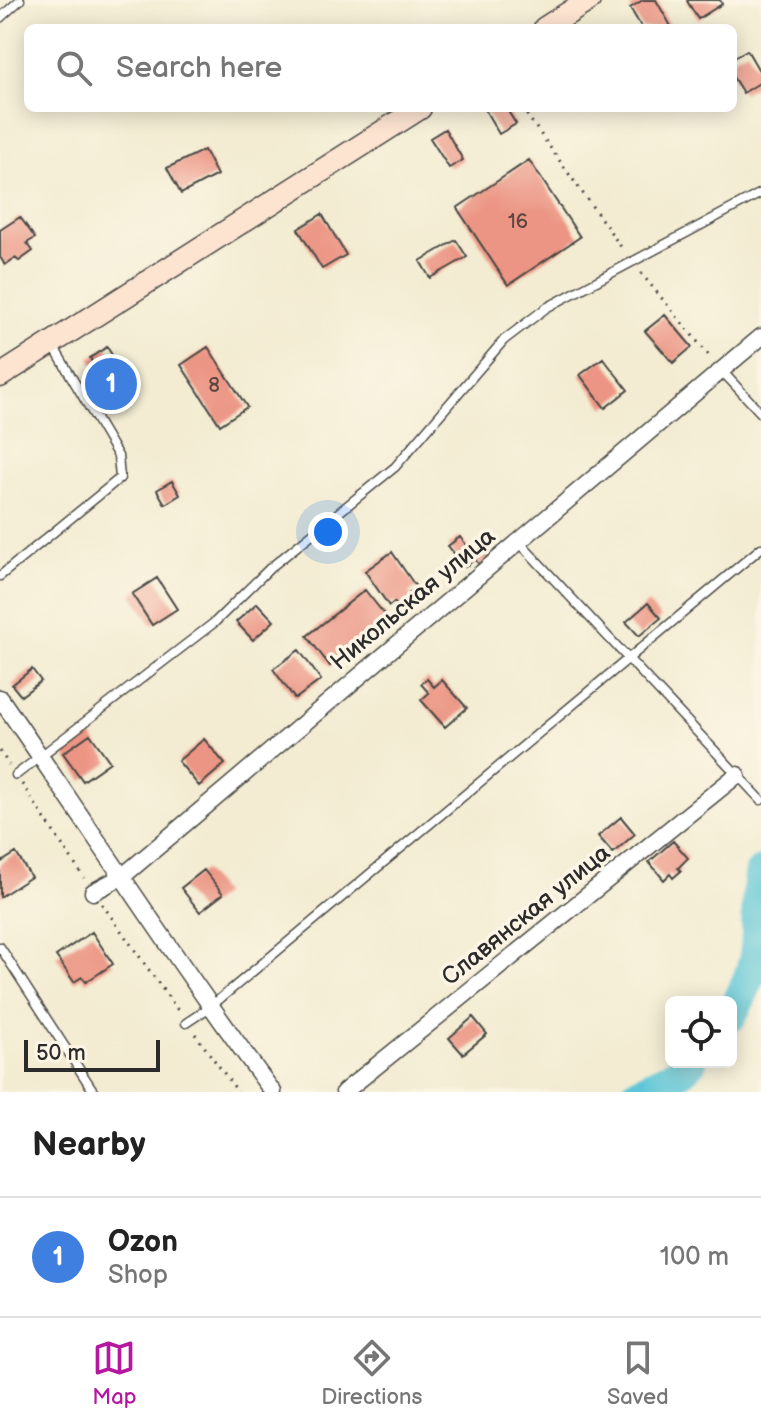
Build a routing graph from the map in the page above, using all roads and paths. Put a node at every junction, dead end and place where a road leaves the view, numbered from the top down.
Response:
1 (20, 0) edge
2 (589, 0) edge
3 (0, 18) edge
4 (551, 24) edge
5 (414, 112) edge
6 (525, 112) edge
7 (761, 193) edge
8 (631, 261) junction
9 (761, 337) edge
10 (51, 344) junction
11 (720, 369) junction
12 (0, 376) edge
13 (761, 413) edge
14 (518, 541) junction
15 (761, 548) edge
16 (0, 576) edge
17 (628, 659) junction
18 (0, 698) edge
19 (0, 751) edge
20 (41, 756) junction
21 (16, 775) junction
22 (737, 775) junction
23 (761, 800) edge
24 (123, 876) junction
25 (93, 892) junction
26 (0, 947) edge
27 (210, 1007) junction
28 (186, 1023) junction
29 (94, 1092) edge
30 (238, 1092) edge
31 (273, 1092) edge
32 (344, 1092) edge

1 - 3 lane
2 - 4 main road
5 - 10 main road
6 - 8 path
7 - 8 lane
8 - 11 path
8 - 20 lane
9 - 11 street, Никольская улица
10 - 12 main road
10 - 16 lane
11 - 13 lane
11 - 14 street, Никольская улица
14 - 17 lane
14 - 24 street, Никольская улица
15 - 17 lane
17 - 22 lane
17 - 27 lane
18 - 20 street
19 - 21 path
20 - 21 lane
20 - 24 street
21 - 25 path
22 - 23 lane
22 - 32 street, Славянская улица
24 - 25 street, Никольская улица
24 - 27 street
25 - 28 path
26 - 29 lane
27 - 28 lane
27 - 31 street
28 - 30 path

